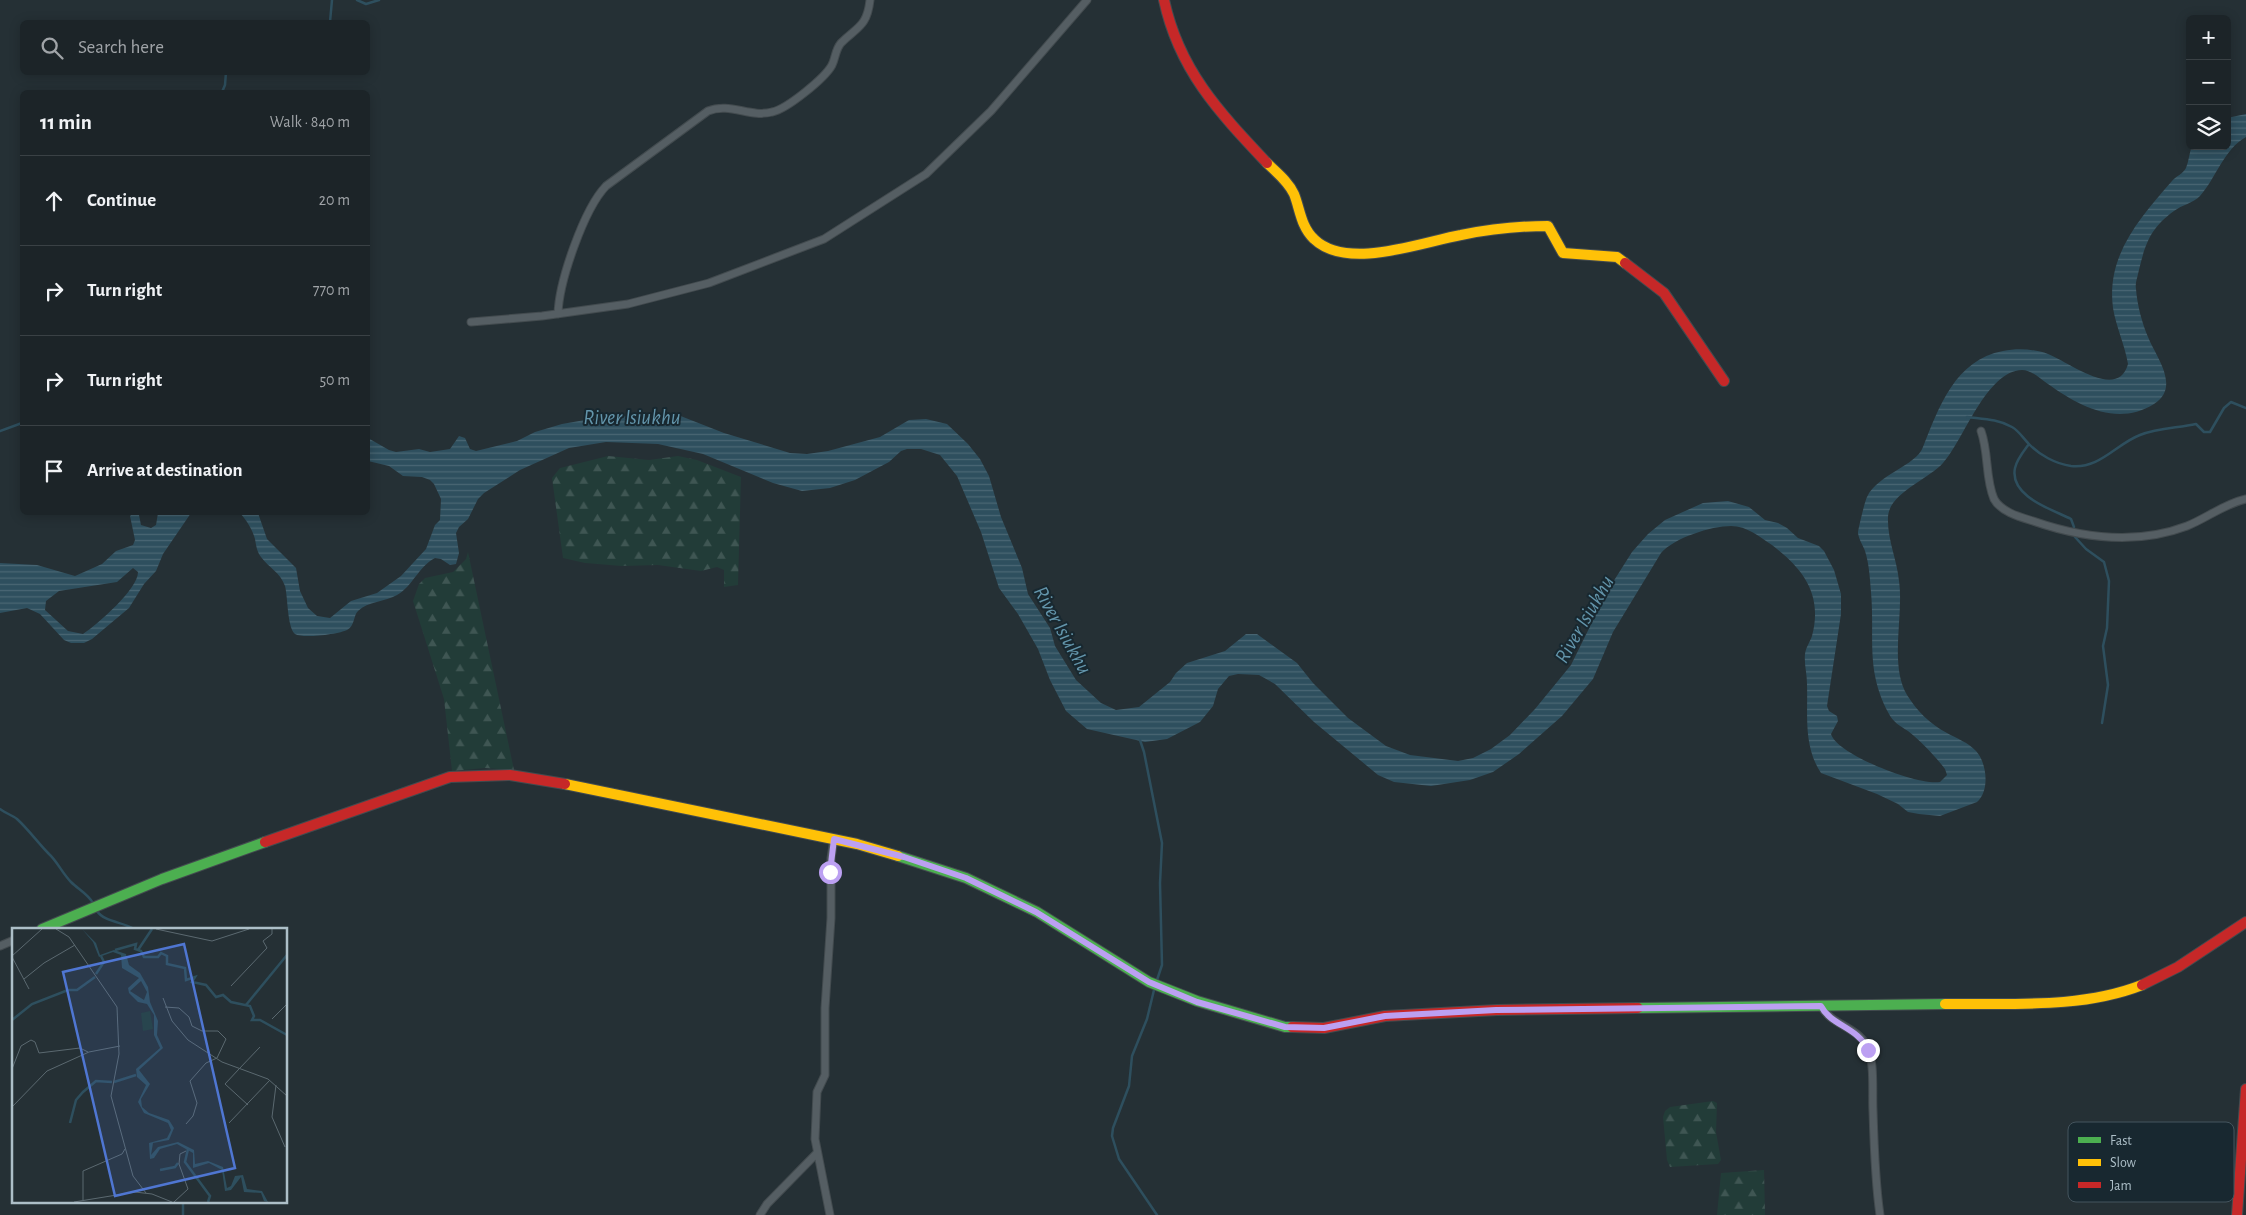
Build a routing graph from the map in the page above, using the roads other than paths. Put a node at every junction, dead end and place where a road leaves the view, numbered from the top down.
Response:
1 (870, 0) edge
2 (1087, 0) edge
3 (1164, 0) edge
4 (558, 314) junction
5 (471, 322) dead end
6 (1724, 381) dead end
7 (1981, 431) dead end
8 (2246, 499) edge
9 (834, 839) junction
10 (2246, 922) edge
11 (44, 928) edge
12 (12, 941) edge
13 (0, 946) edge
14 (1821, 1006) junction
15 (2246, 1089) edge
16 (817, 1153) junction
17 (760, 1215) edge
18 (830, 1215) edge
19 (1880, 1215) edge
20 (2237, 1215) edge

1 - 4 street
2 - 4 street
3 - 6 street
4 - 5 street
7 - 8 street
9 - 11 street
9 - 14 street
9 - 16 street
10 - 14 street
12 - 13 street
14 - 19 street
15 - 20 street
16 - 17 street
16 - 18 street

